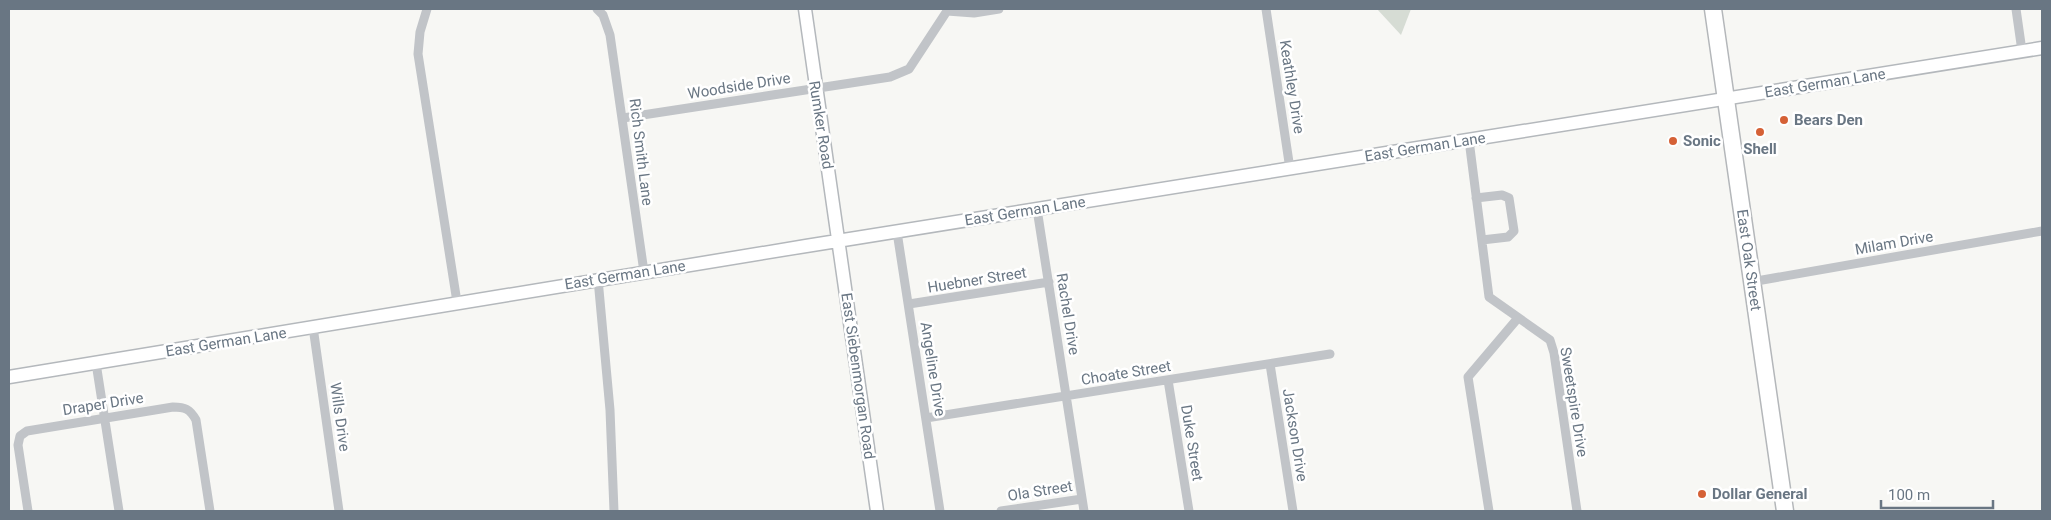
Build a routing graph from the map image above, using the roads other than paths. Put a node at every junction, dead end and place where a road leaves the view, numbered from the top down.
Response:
1 (427, 9) edge
2 (597, 9) edge
3 (805, 9) edge
4 (999, 9) edge
5 (1266, 9) edge
6 (1713, 9) edge
7 (2016, 9) edge
8 (946, 10) edge
9 (2042, 48) edge
10 (2022, 51) junction
11 (816, 89) junction
12 (1726, 99) junction
13 (623, 118) junction
14 (1469, 140) junction
15 (1290, 169) junction
16 (1476, 198) junction
17 (1037, 209) junction
18 (2042, 231) edge
19 (897, 232) junction
20 (839, 240) junction
21 (1482, 240) junction
22 (644, 272) junction
23 (598, 279) junction
24 (1049, 282) junction
25 (1751, 282) junction
26 (457, 302) junction
27 (909, 304) junction
28 (1518, 318) junction
29 (313, 327) junction
30 (1330, 354) dead end
31 (96, 363) junction
32 (1270, 364) junction
33 (9, 377) edge
34 (1168, 380) junction
35 (1066, 396) junction
36 (104, 418) junction
37 (926, 418) junction
38 (1082, 499) junction
39 (28, 511) edge
40 (118, 511) edge
41 (210, 511) edge
42 (339, 511) edge
43 (614, 511) edge
44 (877, 511) edge
45 (940, 511) edge
46 (1001, 511) edge
47 (1084, 511) edge
48 (1189, 511) edge
49 (1293, 511) edge
50 (1489, 511) edge
51 (1577, 511) edge
52 (1785, 511) edge

1 - 26 street
2 - 13 street, Rich Smith Lane
3 - 11 street, Rumker Road
4 - 8 street
5 - 15 street, Keathley Drive
6 - 12 highway, East Oak Street
7 - 10 street
8 - 11 street, Woodside Drive
9 - 10 street, East German Lane
10 - 12 street, East German Lane
11 - 13 street, Woodside Drive
11 - 20 street, Rumker Road
12 - 14 street, East German Lane
12 - 25 highway, East Oak Street
13 - 22 street, Rich Smith Lane
14 - 15 street, East German Lane
14 - 16 street
15 - 17 street, East German Lane
16 - 21 street
16 - 21 street
17 - 19 street, East German Lane
17 - 24 street, Rachel Drive
18 - 25 street, Milam Drive
19 - 20 street, East German Lane
19 - 27 street, Angeline Drive
20 - 22 street, East German Lane
20 - 44 street, East Siebenmorgan Road
21 - 28 street, Sweetspire Drive
22 - 23 street, East German Lane
23 - 26 street, East German Lane
23 - 43 street
24 - 27 street, Huebner Street
24 - 35 street, Rachel Drive
25 - 52 highway, East Oak Street
26 - 29 street, East German Lane
27 - 37 street, Angeline Drive
28 - 50 street
28 - 51 street, Sweetspire Drive
29 - 31 street, East German Lane
29 - 42 street, Wills Drive
30 - 32 street, Choate Street
31 - 33 street, East German Lane
31 - 36 street
32 - 34 street, Choate Street
32 - 49 street, Jackson Drive
34 - 35 street, Choate Street
34 - 48 street, Duke Street
35 - 37 street, Choate Street
35 - 38 street, Rachel Drive
36 - 39 street, Draper Drive
36 - 40 street
36 - 41 street, Draper Drive
37 - 45 street, Angeline Drive
38 - 46 street, Ola Street
38 - 47 street, Rachel Drive

